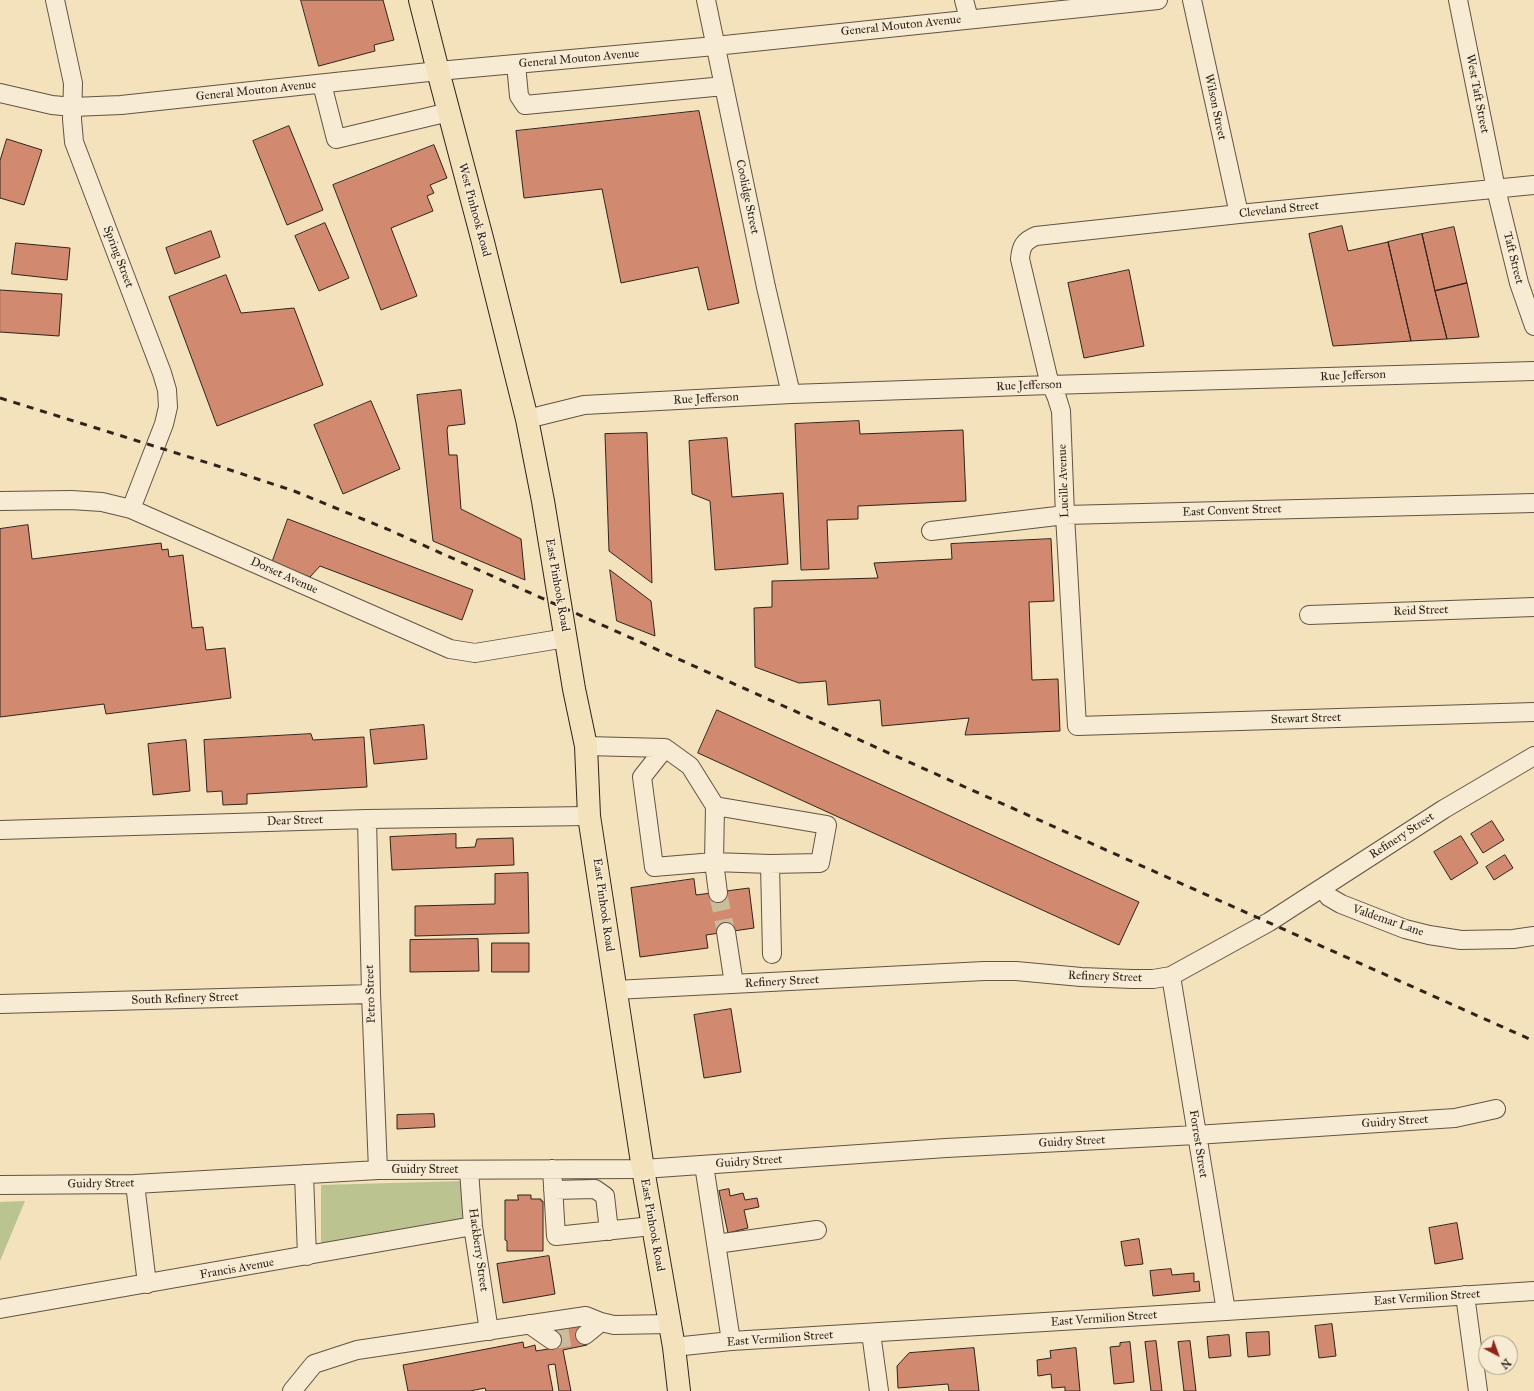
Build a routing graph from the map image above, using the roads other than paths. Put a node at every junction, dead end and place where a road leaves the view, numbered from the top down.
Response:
1 (55, 0) edge
2 (420, 0) edge
3 (706, 0) edge
4 (964, 0) edge
5 (1158, 0) edge
6 (1192, 0) edge
7 (1458, 0) edge
8 (969, 19) junction
9 (715, 46) junction
10 (516, 64) junction
11 (438, 71) junction
12 (322, 84) junction
13 (724, 86) junction
14 (0, 93) edge
15 (73, 107) junction
16 (449, 112) junction
17 (1534, 185) edge
18 (1496, 189) junction
19 (1239, 214) junction
20 (1025, 241) joint
21 (1534, 326) edge
22 (1534, 371) edge
23 (1050, 385) junction
24 (791, 394) junction
25 (527, 419) junction
26 (0, 501) edge
27 (1534, 503) edge
28 (131, 509) junction
29 (1065, 516) junction
30 (931, 531) dead end
31 (1534, 607) edge
32 (1309, 615) dead end
33 (566, 638) junction
34 (1534, 712) edge
35 (1077, 726) joint
36 (586, 746) junction
37 (665, 748) junction
38 (1534, 756) edge
39 (715, 806) junction
40 (589, 816) junction
41 (367, 819) junction
42 (0, 830) edge
43 (714, 862) junction
44 (770, 864) junction
45 (1322, 888) junction
46 (718, 893) tunnel mouth
47 (726, 932) tunnel mouth
48 (1534, 936) edge
49 (772, 954) dead end
50 (1171, 976) junction
51 (734, 984) junction
52 (615, 990) junction
53 (371, 994) junction
54 (0, 1004) edge
55 (1496, 1109) dead end
56 (1196, 1135) junction
57 (704, 1165) junction
58 (643, 1168) junction
59 (552, 1169) junction
60 (378, 1170) junction
61 (469, 1170) junction
62 (304, 1174) junction
63 (135, 1184) junction
64 (0, 1186) edge
65 (553, 1190) junction
66 (473, 1226) junction
67 (652, 1226) junction
68 (817, 1230) dead end
69 (609, 1231) junction
70 (716, 1244) junction
71 (307, 1256) junction
72 (147, 1284) junction
73 (1534, 1291) edge
74 (1466, 1295) junction
75 (0, 1309) edge
76 (1226, 1311) junction
77 (529, 1324) junction
78 (607, 1324) junction
79 (670, 1324) junction
80 (489, 1331) junction
81 (871, 1333) junction
82 (586, 1335) tunnel mouth
83 (552, 1340) tunnel mouth
84 (731, 1342) junction
85 (674, 1347) junction
86 (292, 1391) edge
87 (679, 1391) edge
88 (879, 1391) edge
89 (1478, 1391) edge

1 - 15 street, Spring Street
2 - 11 main road, West Pinhook Road
3 - 9 street, Coolidge Street
4 - 8 street
5 - 8 street, General Mouton Avenue
6 - 19 street, Wilson Street
7 - 18 street, West Taft Street
8 - 9 street, General Mouton Avenue
9 - 10 street, General Mouton Avenue
9 - 13 street, Coolidge Street
10 - 11 street, General Mouton Avenue
10 - 13 street
11 - 12 street, General Mouton Avenue
11 - 16 main road, West Pinhook Road
12 - 15 street, General Mouton Avenue
12 - 16 street
13 - 24 street, Coolidge Street
14 - 15 street, General Mouton Avenue
15 - 28 street, Spring Street
16 - 25 main road, West Pinhook Road
17 - 18 street, Cleveland Street
18 - 19 street, Cleveland Street
18 - 21 street, Taft Street
19 - 20 street, Cleveland Street
20 - 23 street, Lucille Avenue
22 - 23 street, Rue Jefferson
23 - 24 street, Rue Jefferson
23 - 29 street, Lucille Avenue
24 - 25 street, Rue Jefferson
25 - 33 main road, East Pinhook Road
26 - 28 street, Dorset Avenue
27 - 29 street, East Convent Street
28 - 33 street, Dorset Avenue
29 - 30 street, East Convent Street
29 - 35 street, Lucille Avenue
31 - 32 street, Reid Street
33 - 36 main road, East Pinhook Road
34 - 35 street, Stewart Street
36 - 37 street
36 - 40 main road, East Pinhook Road
37 - 39 street
37 - 43 street
38 - 45 street, Refinery Street
39 - 43 street
39 - 44 street
40 - 41 street, Dear Street
40 - 52 main road, East Pinhook Road
41 - 42 street, Dear Street
41 - 53 street, Petro Street
43 - 44 street
43 - 46 street
44 - 49 street
45 - 48 street, Valdemar Lane
45 - 50 street, Refinery Street
47 - 51 street
50 - 51 street, Refinery Street
50 - 56 street, Forrest Street
51 - 52 street, Refinery Street
52 - 58 main road, East Pinhook Road
53 - 54 street, South Refinery Street
53 - 60 street, Petro Street
55 - 56 street, Guidry Street
56 - 57 street, Guidry Street
56 - 76 street, Forrest Street
57 - 58 street, Guidry Street
57 - 70 street
58 - 59 street, Guidry Street
58 - 67 main road, East Pinhook Road
59 - 61 street, Guidry Street
59 - 65 street
60 - 61 street, Guidry Street
60 - 62 street, Guidry Street
61 - 66 street, Hackberry Street
62 - 63 street, Guidry Street
62 - 71 street
63 - 64 street, Guidry Street
63 - 72 street
65 - 69 street
65 - 69 street
66 - 71 street, Francis Avenue
66 - 80 street, Hackberry Street
67 - 69 street
67 - 79 main road, East Pinhook Road
68 - 70 street
70 - 84 street
71 - 72 street, Francis Avenue
72 - 75 street, Francis Avenue
73 - 74 street, East Vermilion Street
74 - 76 street, East Vermilion Street
74 - 89 street
76 - 81 street, East Vermilion Street
77 - 78 street
77 - 80 street
77 - 83 street
78 - 79 street
78 - 82 street
79 - 85 main road, East Pinhook Road
80 - 86 street
81 - 84 street, East Vermilion Street
81 - 88 street
84 - 85 street, East Vermilion Street
85 - 87 main road, East Pinhook Road

